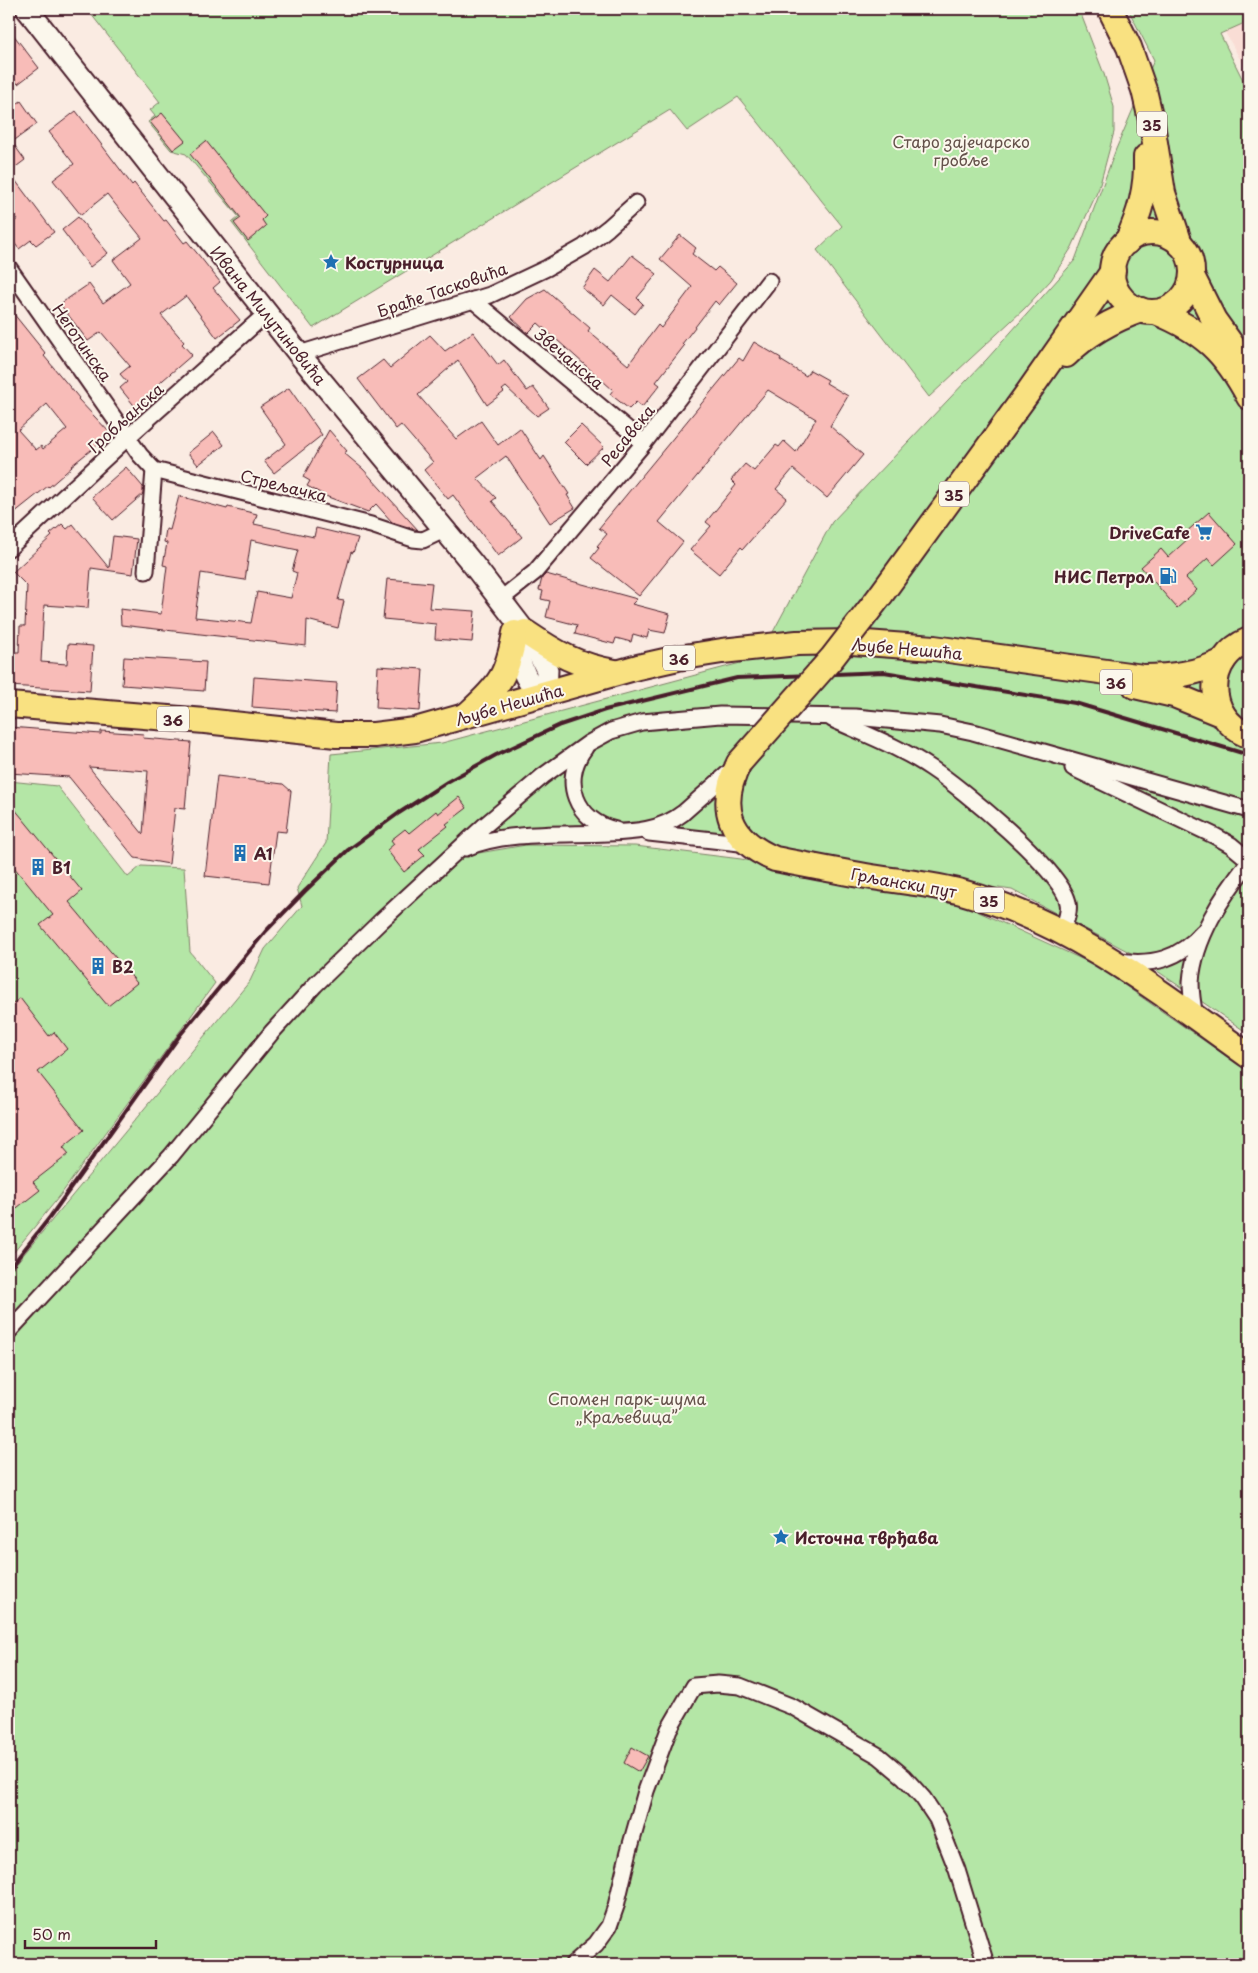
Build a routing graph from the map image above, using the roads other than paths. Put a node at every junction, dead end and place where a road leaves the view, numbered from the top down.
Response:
1 (27, 9) edge
2 (1105, 9) edge
3 (1110, 9) edge
4 (636, 203) dead end
5 (1127, 242) junction
6 (1180, 244) junction
7 (9, 268) edge
8 (1113, 271) junction
9 (1192, 276) junction
10 (769, 281) dead end
11 (473, 300) junction
12 (1148, 311) junction
13 (267, 313) junction
14 (299, 354) junction
15 (1249, 372) edge
16 (1029, 391) junction
17 (1249, 396) edge
18 (128, 437) junction
19 (644, 443) junction
20 (154, 470) junction
21 (444, 530) junction
22 (9, 548) edge
23 (146, 572) dead end
24 (500, 600) junction
25 (518, 628) junction
26 (1247, 639) edge
27 (1007, 659) junction
28 (1223, 661) junction
29 (619, 673) junction
30 (543, 694) junction
31 (9, 706) edge
32 (467, 715) junction
33 (1223, 715) junction
34 (823, 716) junction
35 (1249, 736) edge
36 (589, 743) junction
37 (1035, 750) junction
38 (739, 763) junction
39 (1249, 810) edge
40 (629, 832) junction
41 (749, 844) junction
42 (457, 851) junction
43 (1249, 861) edge
44 (1207, 927) junction
45 (1062, 932) junction
46 (1112, 960) junction
47 (1195, 1017) junction
48 (1249, 1056) edge
49 (9, 1331) edge
50 (573, 1964) edge
51 (986, 1964) edge

1 - 13 street, Ивана Милутиновића
2 - 5 main road, 35
3 - 6 main road, 35
4 - 11 street, Браће Тасковића
5 - 6 main road
5 - 8 main road, 35
6 - 9 main road, 35
7 - 18 street, Неготинска
8 - 12 main road
8 - 16 main road, 35
9 - 12 main road, 35
9 - 15 main road
10 - 19 street, Ресавска
11 - 14 street, Браће Тасковића
11 - 19 street, Звечанска
12 - 16 main road, 35
12 - 17 main road
13 - 14 street, Ивана Милутиновића
13 - 18 street, Гробљанска
14 - 21 street, Ивана Милутиновића
16 - 38 main road, Грљански пут / 35, bridge
18 - 20 street
18 - 22 street, Гробљанска
19 - 24 street, Ресавска
20 - 21 street, Стрељачка
20 - 23 street
21 - 24 street, Ивана Милутиновића
24 - 25 street, Ивана Милутиновића
25 - 29 main road
25 - 30 street, Ивана Милутиновића
25 - 32 main road
26 - 28 main road, 36
27 - 28 main road, 36
27 - 29 main road, Љубе Нешића / 36
27 - 33 main road, 36
28 - 33 main road, 36
29 - 30 main road, Љубе Нешића / 36
30 - 32 main road, Љубе Нешића / 36
31 - 32 main road, Љубе Нешића / 36
33 - 35 main road, 36
34 - 36 street
34 - 37 street
34 - 45 street
36 - 40 street
36 - 42 street
37 - 39 street
37 - 43 street
38 - 40 street
38 - 41 main road, Грљански пут / 35
40 - 41 street
40 - 42 street
41 - 45 main road, Грљански пут / 35
42 - 49 street
43 - 44 street
44 - 46 street
44 - 47 street
45 - 46 main road, Грљански пут / 35
46 - 47 main road, Грљански пут / 35
47 - 48 main road, Грљански пут / 35
50 - 51 street

